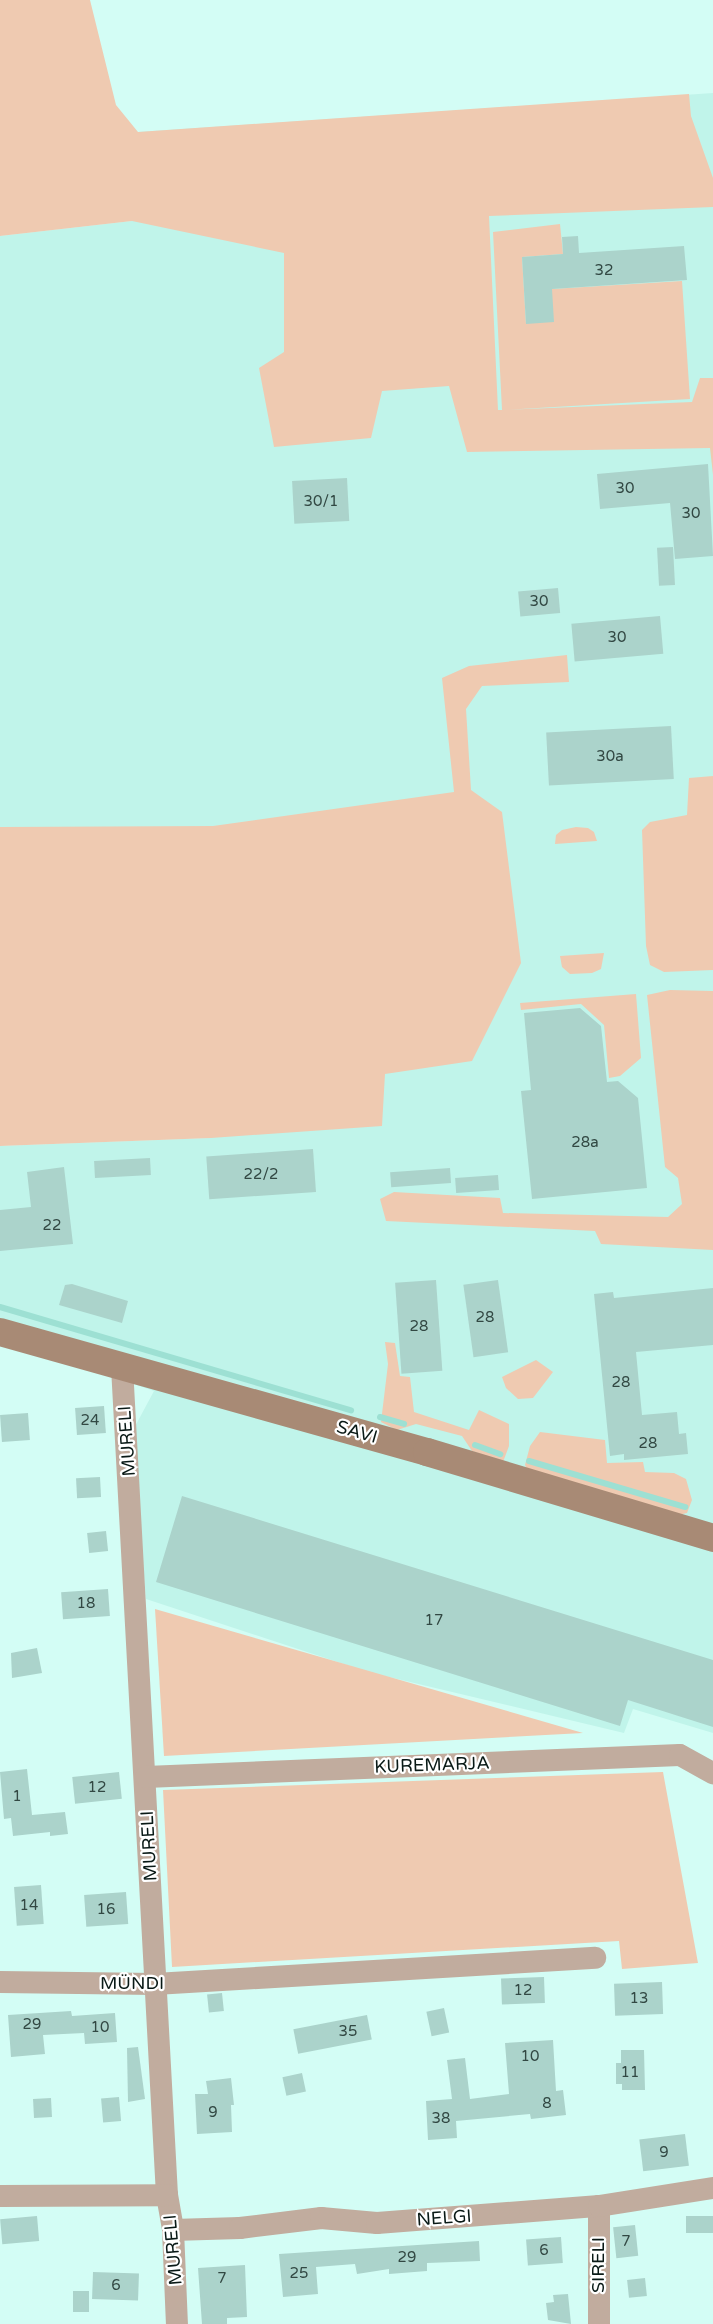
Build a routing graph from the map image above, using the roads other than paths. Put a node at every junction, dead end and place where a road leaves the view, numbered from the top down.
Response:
1 (0, 1332) edge
2 (122, 1367) junction
3 (713, 1538) edge
4 (713, 1773) edge
5 (146, 1777) junction
6 (595, 1958) dead end
7 (0, 1982) edge
8 (155, 1984) junction
9 (713, 2188) edge
10 (167, 2195) junction
11 (0, 2196) edge
12 (599, 2206) junction
13 (174, 2230) junction
14 (178, 2324) edge
15 (599, 2324) edge

1 - 2 street, SAVI
2 - 3 street, SAVI
2 - 5 street, MURELI
4 - 5 street, KUREMARJA
5 - 8 street, MURELI
6 - 8 street, MÜNDI
7 - 8 street, MÜNDI
8 - 10 street, MURELI
9 - 12 street, NELGI
10 - 11 street
10 - 13 street, MURELI
12 - 13 street, NELGI
12 - 15 street, SIRELI
13 - 14 street, MURELI

